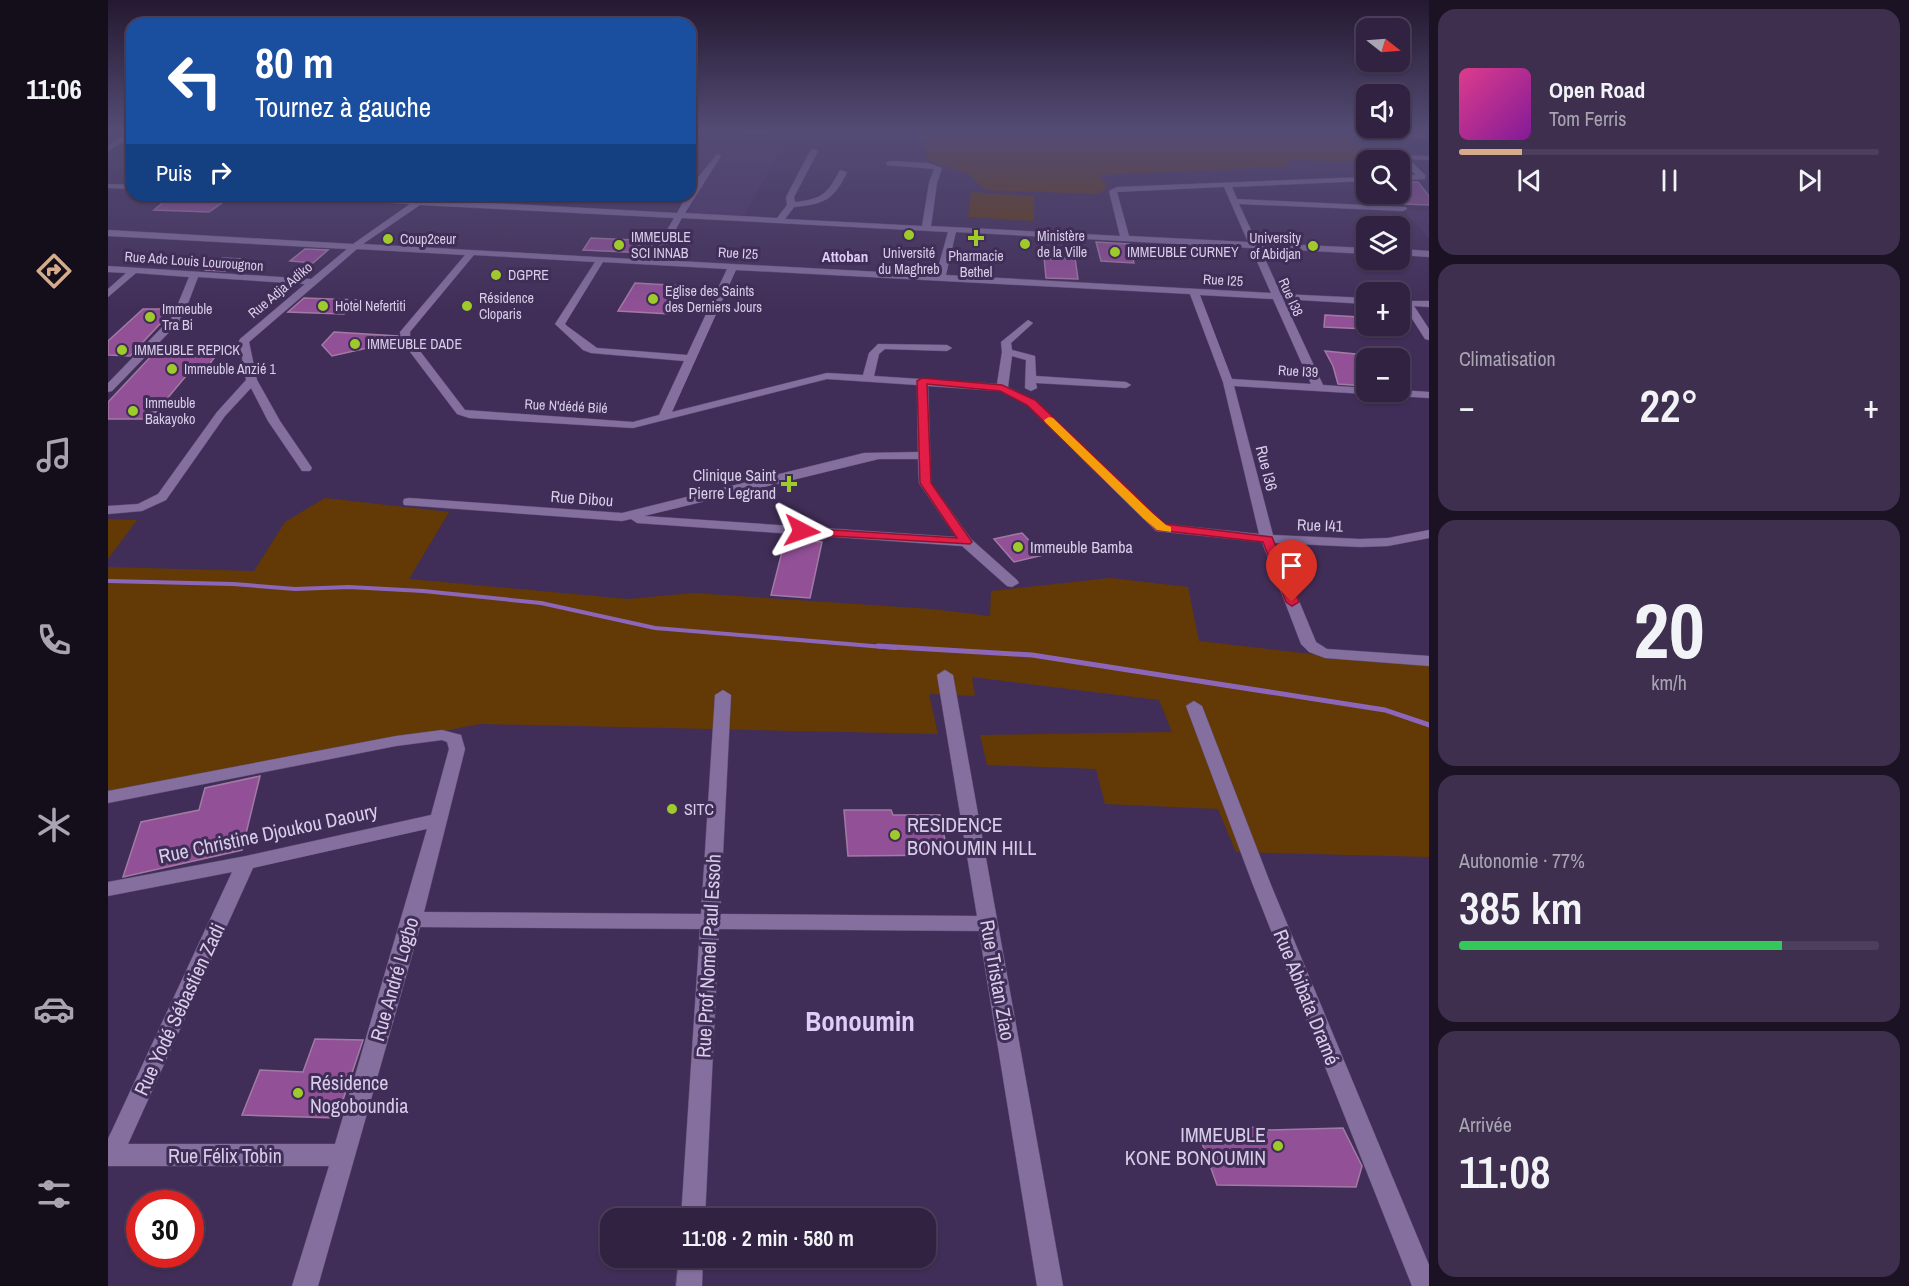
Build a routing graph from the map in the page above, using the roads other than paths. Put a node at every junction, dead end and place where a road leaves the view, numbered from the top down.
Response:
1 (793, 192) edge
2 (833, 192) edge
3 (933, 192) edge
4 (1115, 192) edge
5 (1231, 192) edge
6 (400, 201) edge
7 (689, 201) edge
8 (1235, 201) junction
9 (418, 202) junction
10 (791, 206) junction
11 (1403, 209) dead end
12 (681, 215) junction
13 (779, 221) junction
14 (926, 228) junction
15 (952, 229) junction
16 (108, 233) edge
17 (1125, 238) junction
18 (1254, 245) junction
19 (355, 246) junction
20 (1356, 250) edge
21 (472, 252) junction
22 (1410, 253) edge
23 (1429, 254) edge
24 (601, 259) junction
25 (653, 262) junction
26 (733, 266) junction
27 (108, 269) edge
28 (133, 271) junction
29 (194, 275) junction
30 (940, 279) junction
31 (314, 282) junction
32 (1194, 292) junction
33 (108, 294) edge
34 (1276, 297) junction
35 (1356, 301) edge
36 (1410, 303) edge
37 (1429, 304) edge
38 (1410, 312) edge
39 (1028, 323) dead end
40 (1429, 337) edge
41 (946, 348) dead end
42 (1007, 352) junction
43 (691, 358) junction
44 (868, 377) junction
45 (1031, 379) junction
46 (252, 380) junction
47 (922, 381) junction
48 (1228, 382) junction
49 (1126, 385) dead end
50 (1318, 387) junction
51 (1002, 388) junction
52 (108, 389) edge
53 (1356, 390) edge
54 (1410, 394) edge
55 (1429, 395) edge
56 (1031, 403) junction
57 (664, 416) junction
58 (924, 456) junction
59 (306, 468) dead end
60 (409, 502) dead end
61 (108, 510) edge
62 (622, 518) junction
63 (1429, 534) edge
64 (1268, 539) junction
65 (966, 542) junction
66 (1012, 583) dead end
67 (1429, 661) edge
68 (945, 675) dead end
69 (723, 695) dead end
70 (1194, 706) dead end
71 (108, 797) edge
72 (437, 820) junction
73 (246, 863) junction
74 (108, 889) edge
75 (412, 919) junction
76 (710, 922) junction
77 (988, 924) junction
78 (110, 1155) edge
79 (343, 1155) junction
80 (694, 1208) edge
81 (690, 1268) edge
82 (305, 1286) edge
83 (689, 1286) edge
84 (1050, 1286) edge
85 (1425, 1286) edge

1 - 10 street
2 - 10 street
3 - 14 street
4 - 17 street
5 - 8 street, Rue I38
6 - 9 street
7 - 12 street
8 - 11 street
8 - 18 street, Rue I38
9 - 12 street
9 - 19 street, Rue Adja Adiko
10 - 13 street
12 - 13 street
12 - 25 street
13 - 14 street
14 - 15 street
15 - 17 street
15 - 30 street
16 - 19 street, Rue I25
17 - 18 street
18 - 20 street
18 - 34 street, Rue I38
19 - 21 street, Rue I25
19 - 31 street, Rue Adja Adiko
21 - 24 street, Rue I25
21 - 57 street, Rue N'dédé Bilé
22 - 23 street
24 - 25 street, Rue I25
24 - 43 street
25 - 26 street, Rue I25
26 - 30 street, Rue I25
26 - 43 street
27 - 28 street, Rue Adc Louis Lourougnon
28 - 29 street, Rue Adc Louis Lourougnon
28 - 33 street
29 - 31 street, Rue Adc Louis Lourougnon
29 - 52 street
30 - 32 street, Rue I25
31 - 46 street, Rue Adja Adiko
32 - 34 street, Rue I25
32 - 48 street, Rue I36
34 - 35 street, Rue I25
34 - 50 street, Rue I38
36 - 37 street
38 - 40 street
39 - 42 street
41 - 44 street
42 - 45 street
42 - 51 street
43 - 57 street
44 - 47 street, Rue I41
44 - 57 street, Rue N'dédé Bilé
45 - 49 street
45 - 56 street
46 - 59 street
46 - 61 street
47 - 51 street, Rue I41
47 - 58 street
48 - 50 street, Rue I39
48 - 64 street, Rue I36
50 - 53 street, Rue I39
51 - 56 street, Rue I41
54 - 55 street
56 - 64 street, Rue I41
58 - 62 street, Rue Dibou
58 - 65 street
60 - 62 street, Rue Dibou
62 - 65 street
63 - 64 street, Rue I41
64 - 67 street, Rue I36
65 - 66 street
68 - 77 street, Rue Tristan Ziao
69 - 76 street, Rue Prof Nomel Paul Essoh
70 - 85 street, Rue Abibata Dramé
71 - 72 street, Rue André Logbo
72 - 73 street, Rue Christine Djoukou Daoury
72 - 75 street, Rue André Logbo
73 - 74 street, Rue Christine Djoukou Daoury
73 - 78 street, Rue Yodé Sébastien Zadi
75 - 76 street
75 - 79 street, Rue André Logbo
76 - 77 street
76 - 80 street, Rue Prof Nomel Paul Essoh
77 - 84 street, Rue Tristan Ziao
78 - 79 street, Rue Félix Tobin
79 - 82 street, Rue André Logbo
81 - 83 street

